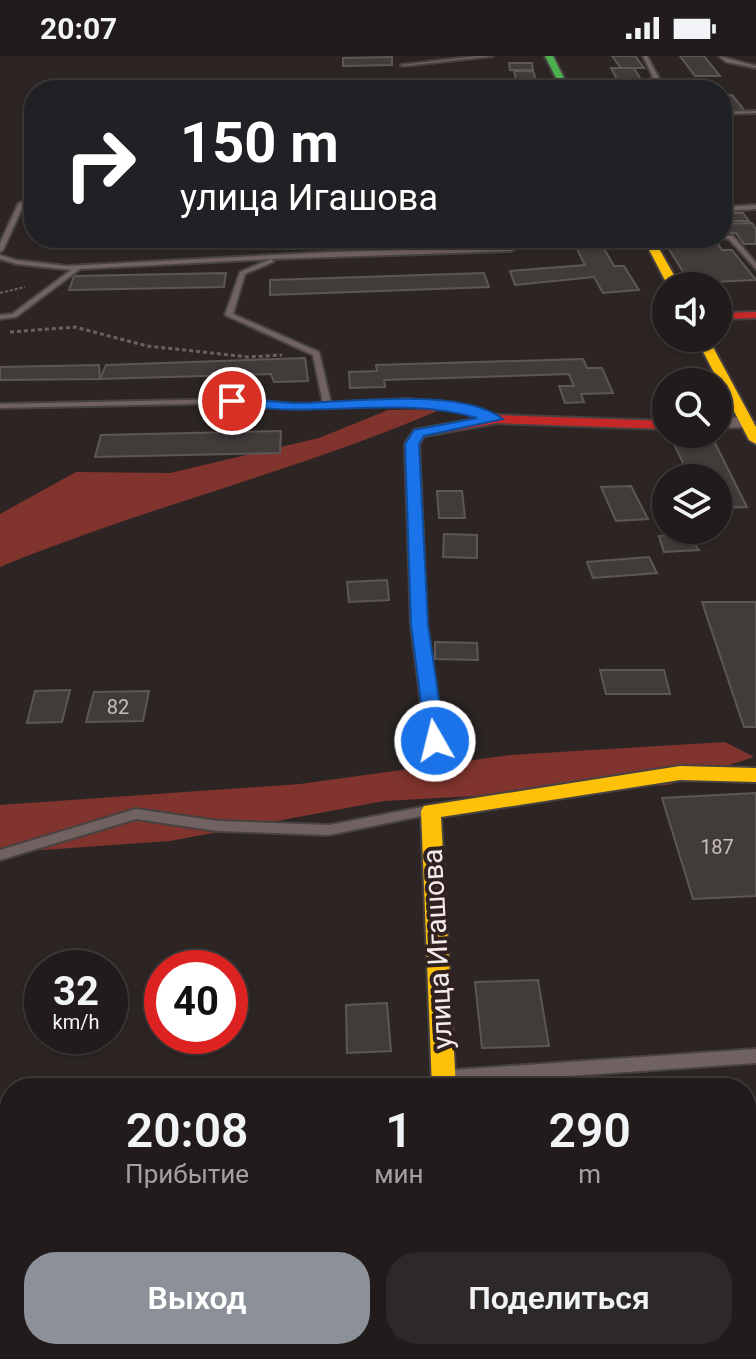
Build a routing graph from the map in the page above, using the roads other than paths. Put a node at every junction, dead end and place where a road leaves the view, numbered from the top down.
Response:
1 (491, 56) edge
2 (549, 56) edge
3 (645, 56) edge
4 (721, 56) edge
5 (403, 65) dead end
6 (756, 67) edge
7 (656, 77) junction
8 (561, 80) edge
9 (652, 80) edge
10 (658, 80) edge
11 (756, 112) edge
12 (732, 113) edge
13 (21, 204) dead end
14 (756, 207) edge
15 (732, 208) edge
16 (732, 238) edge
17 (513, 248) edge
18 (653, 248) edge
19 (0, 250) edge
20 (0, 257) edge
21 (281, 257) junction
22 (80, 267) junction
23 (756, 267) edge
24 (666, 272) edge
25 (756, 315) edge
26 (732, 316) edge
27 (0, 317) edge
28 (709, 352) edge
29 (0, 406) edge
30 (328, 406) junction
31 (497, 419) junction
32 (732, 422) edge
33 (746, 422) junction
34 (652, 425) edge
35 (756, 440) edge
36 (435, 741) dead end
37 (756, 775) edge
38 (431, 811) junction
39 (0, 855) edge
40 (756, 1056) edge
41 (444, 1078) edge
42 (502, 1078) edge

1 - 5 lane
2 - 8 street
3 - 7 lane
4 - 6 lane
7 - 9 lane
7 - 10 lane
11 - 12 lane
13 - 19 lane
14 - 15 lane
16 - 23 lane
17 - 21 lane
18 - 24 street
20 - 22 lane
21 - 22 lane
21 - 30 lane
22 - 27 lane
25 - 26 street
28 - 33 street
29 - 30 lane
30 - 31 lane
31 - 34 street
31 - 36 street
32 - 33 street
33 - 35 street
37 - 38 street
38 - 39 lane
38 - 41 street, улица Игашова
40 - 42 lane

